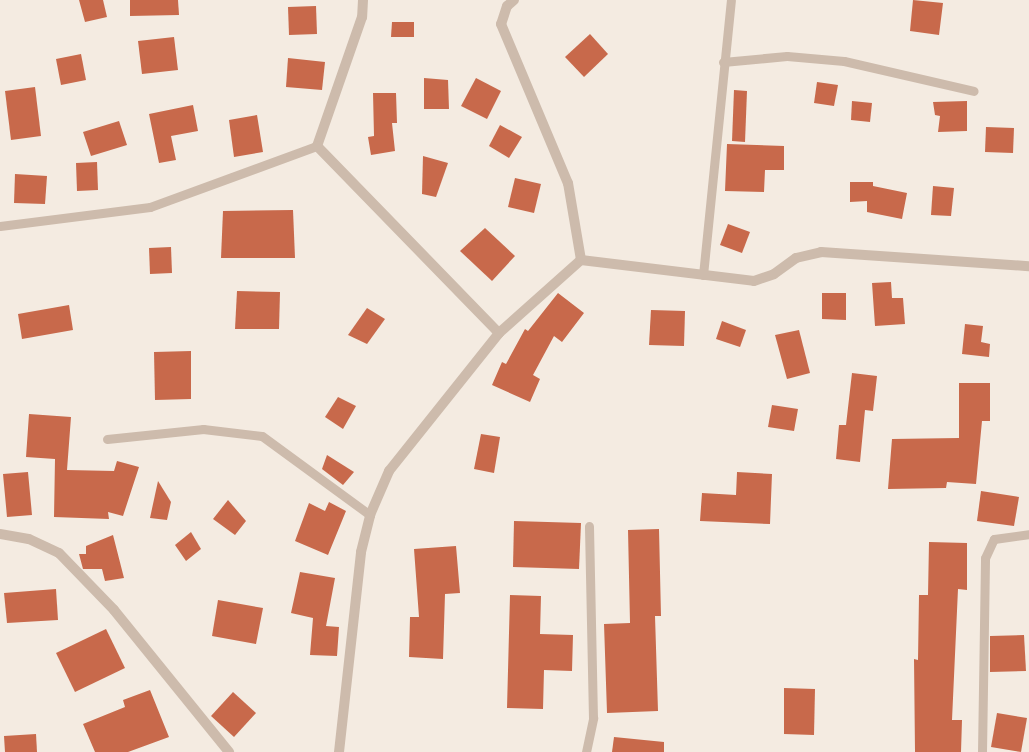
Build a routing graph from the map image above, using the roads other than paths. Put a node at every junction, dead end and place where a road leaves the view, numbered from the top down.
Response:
1 (363, 0) edge
2 (514, 0) edge
3 (730, 0) edge
4 (722, 62) junction
5 (974, 91) dead end
6 (317, 146) junction
7 (0, 226) edge
8 (581, 260) junction
9 (1029, 266) edge
10 (703, 275) junction
11 (499, 333) junction
12 (107, 439) dead end
13 (370, 515) junction
14 (590, 526) dead end
15 (0, 534) edge
16 (1029, 534) edge
17 (229, 752) edge
18 (339, 752) edge
19 (586, 752) edge
20 (982, 752) edge

1 - 6 street
2 - 8 street
3 - 4 lane
4 - 5 lane
4 - 10 lane
6 - 7 lane
6 - 11 street
8 - 10 street
8 - 11 street
9 - 10 street
11 - 13 street
12 - 13 lane
13 - 18 street
14 - 19 lane
15 - 17 street
16 - 20 lane

